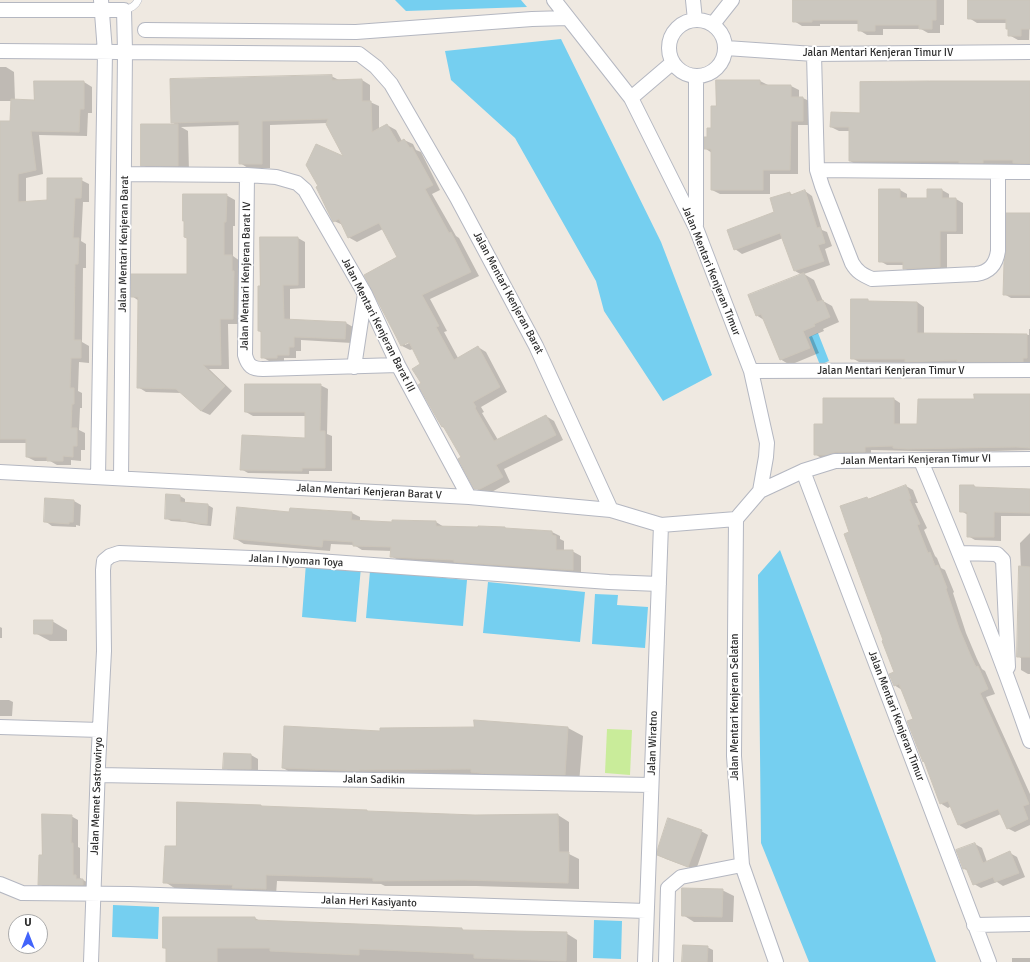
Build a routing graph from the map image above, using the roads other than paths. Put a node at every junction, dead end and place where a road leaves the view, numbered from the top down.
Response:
1 (138, 0) edge
2 (554, 0) edge
3 (694, 0) edge
4 (732, 0) edge
5 (101, 5) edge
6 (0, 10) edge
7 (124, 10) junction
8 (568, 18) junction
9 (695, 20) junction
10 (713, 24) junction
11 (145, 30) dead end
12 (241, 31) junction
13 (356, 32) junction
14 (726, 48) junction
15 (0, 51) edge
16 (105, 52) junction
17 (125, 52) junction
18 (1030, 52) edge
19 (242, 53) junction
20 (359, 54) junction
21 (814, 54) junction
22 (672, 63) junction
23 (696, 77) junction
24 (631, 98) junction
25 (817, 170) junction
26 (998, 172) junction
27 (1030, 172) edge
28 (124, 174) junction
29 (247, 176) junction
30 (696, 228) junction
31 (365, 294) junction
32 (398, 365) junction
33 (354, 366) junction
34 (1030, 370) edge
35 (751, 371) junction
36 (1030, 459) edge
37 (921, 461) junction
38 (803, 471) junction
39 (0, 472) edge
40 (98, 477) junction
41 (121, 478) junction
42 (760, 490) junction
43 (468, 497) junction
44 (611, 510) junction
45 (736, 519) junction
46 (661, 525) junction
47 (960, 553) junction
48 (659, 584) junction
49 (1009, 680) junction
50 (0, 727) edge
51 (100, 730) junction
52 (1030, 741) edge
53 (98, 775) junction
54 (651, 785) junction
55 (742, 865) junction
56 (0, 884) edge
57 (93, 893) junction
58 (646, 911) junction
59 (1030, 924) edge
60 (974, 925) junction
61 (91, 962) edge
62 (645, 962) edge
63 (666, 962) edge
64 (776, 962) edge
65 (989, 962) edge

1 - 7 lane
2 - 8 street, Jalan Mentari Kenjeran Timur
3 - 9 street
4 - 10 street
5 - 6 street
5 - 7 street
5 - 16 street, Jalan Mentari Kenjeran Barat
7 - 17 street, Jalan Mentari Kenjeran Barat
8 - 13 street
8 - 24 street, Jalan Mentari Kenjeran Timur
9 - 10 street
9 - 22 street
10 - 14 street
11 - 12 street
12 - 13 street
12 - 19 street
13 - 20 street
14 - 21 street, Jalan Mentari Kenjeran Timur IV
14 - 23 street
15 - 16 street
16 - 17 street
16 - 40 street, Jalan Mentari Kenjeran Barat
17 - 19 street
17 - 28 street, Jalan Mentari Kenjeran Barat
18 - 21 street, Jalan Mentari Kenjeran Timur IV
19 - 20 street
20 - 44 street, Jalan Mentari Kenjeran Barat
21 - 25 street
22 - 23 street
22 - 24 street
23 - 30 street
24 - 30 street, Jalan Mentari Kenjeran Timur
25 - 26 street
25 - 26 street
26 - 27 street
28 - 29 street, Jalan Mentari Kenjeran Barat III
28 - 41 street, Jalan Mentari Kenjeran Barat
29 - 31 street, Jalan Mentari Kenjeran Barat III
29 - 33 street, Jalan Mentari Kenjeran Barat IV
30 - 35 street, Jalan Mentari Kenjeran Timur
31 - 32 street, Jalan Mentari Kenjeran Barat III
31 - 33 street
32 - 33 street, Jalan Mentari Kenjeran Barat IV
32 - 43 street, Jalan Mentari Kenjeran Barat III
34 - 35 street, Jalan Mentari Kenjeran Timur V
35 - 42 street, Jalan Mentari Kenjeran Timur
36 - 37 street, Jalan Mentari Kenjeran Timur VI
37 - 38 street, Jalan Mentari Kenjeran Timur VI
37 - 47 street
38 - 42 street, Jalan Mentari Kenjeran Timur VI
38 - 60 street, Jalan Mentari Kenjeran Timur
39 - 40 street, Jalan Mentari Kenjeran Barat V
40 - 41 street, Jalan Mentari Kenjeran Barat V
41 - 43 street, Jalan Mentari Kenjeran Barat V
42 - 45 street, Jalan Mentari Kenjeran Timur
43 - 44 street, Jalan Mentari Kenjeran Barat V
44 - 46 street, Jalan Mentari Kenjeran Barat V
45 - 46 street, Jalan Mentari Kenjeran Barat V
45 - 55 street, Jalan Mentari Kenjeran Selatan
46 - 48 street, Jalan Wiratno
47 - 49 street
47 - 49 street
48 - 51 street, Jalan I Nyoman Toya
48 - 54 street, Jalan Wiratno
49 - 52 street
50 - 51 street, Jalan Memet Sastrowiryo
51 - 53 street, Jalan Memet Sastrowiryo
53 - 54 street, Jalan Sadikin
53 - 57 street, Jalan Memet Sastrowiryo
54 - 58 street, Jalan Wiratno
55 - 63 street
55 - 64 street, Jalan Mentari Kenjeran Selatan
56 - 57 street, Jalan Heri Kasiyanto
57 - 58 street, Jalan Heri Kasiyanto
57 - 61 street, Jalan Memet Sastrowiryo
58 - 62 street, Jalan Wiratno
59 - 60 street
60 - 65 street, Jalan Mentari Kenjeran Timur

